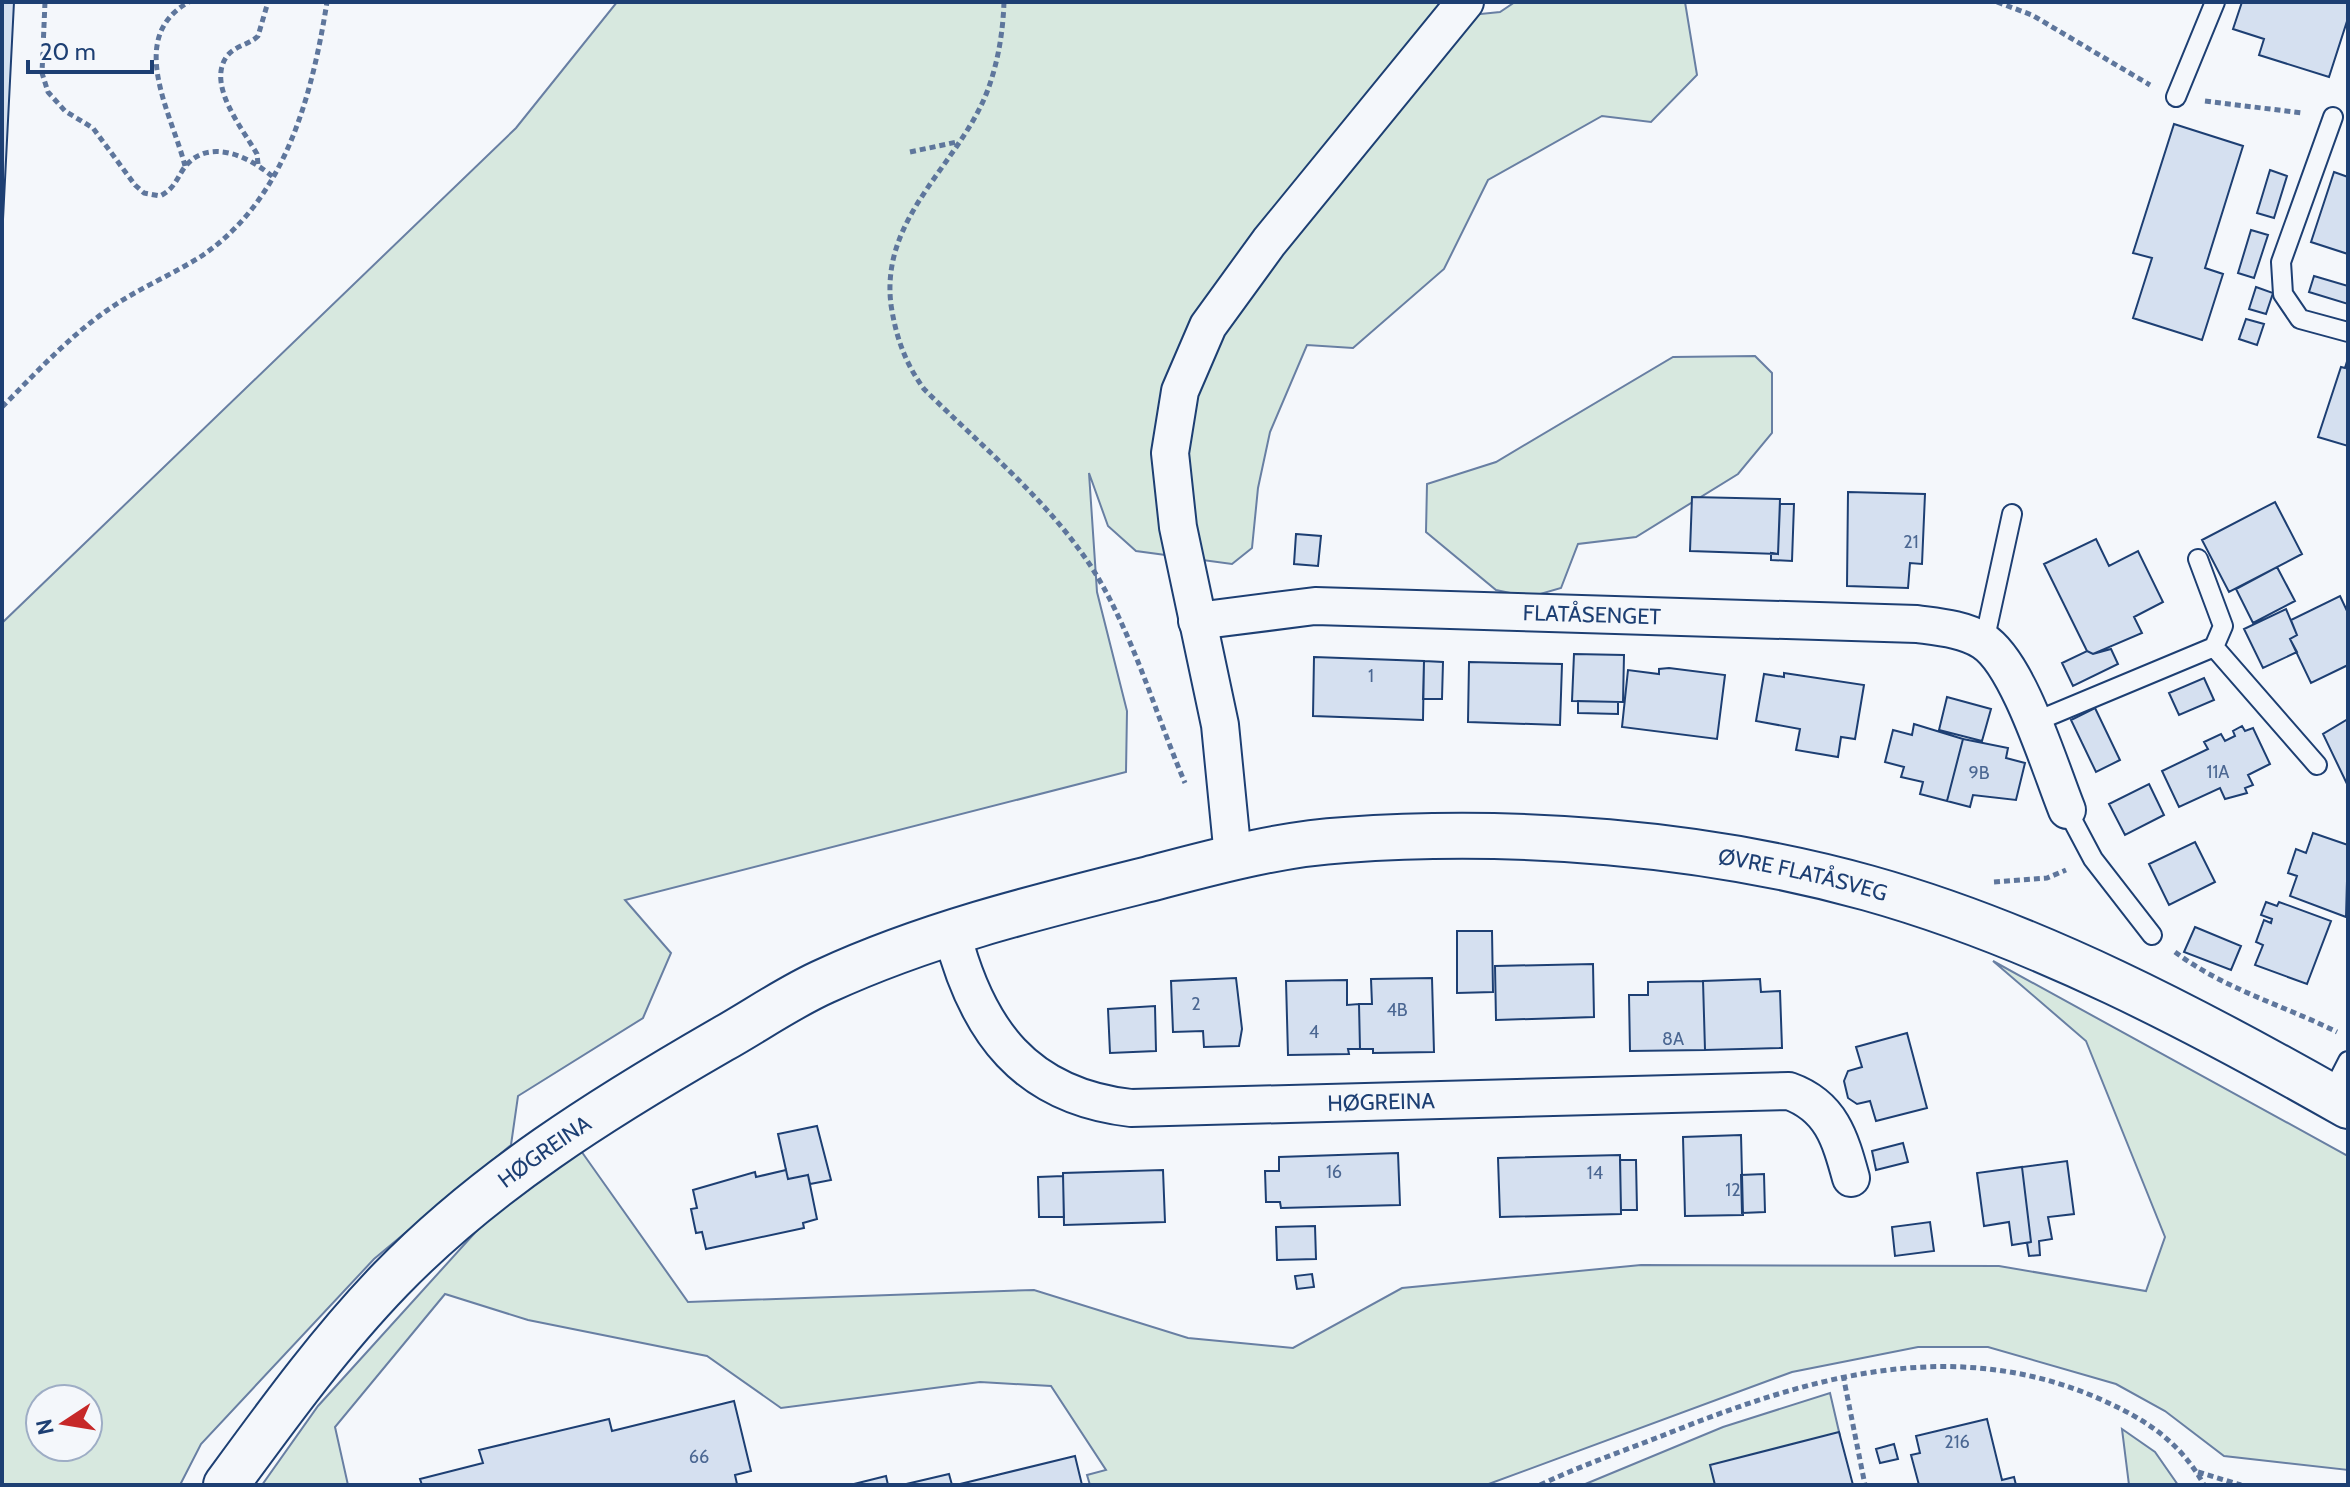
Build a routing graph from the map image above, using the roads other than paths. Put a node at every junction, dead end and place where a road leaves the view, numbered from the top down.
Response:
1 (1465, 2) edge
2 (2215, 2) edge
3 (2176, 97) dead end
4 (2333, 117) dead end
5 (2348, 332) edge
6 (2012, 514) dead end
7 (2198, 559) dead end
8 (1197, 621) junction
9 (1984, 642) junction
10 (2214, 647) junction
11 (2032, 723) junction
12 (2317, 765) dead end
13 (2067, 810) joint
14 (1233, 857) junction
15 (952, 933) junction
16 (2152, 935) road end
17 (2342, 1087) edge
18 (1851, 1178) dead end
19 (226, 1485) edge

1 - 8 street
2 - 3 lane
4 - 5 lane
6 - 9 lane
7 - 10 lane
8 - 9 street, FLATÅSENGET
8 - 14 street
9 - 11 street, FLATÅSENGET
10 - 11 lane
10 - 12 lane
11 - 13 street, FLATÅSENGET
13 - 16 lane, FLATÅSENGET
14 - 15 street, HØGREINA
14 - 17 street, ØVRE FLATÅSVEG
15 - 18 street, HØGREINA
15 - 19 street, HØGREINA

